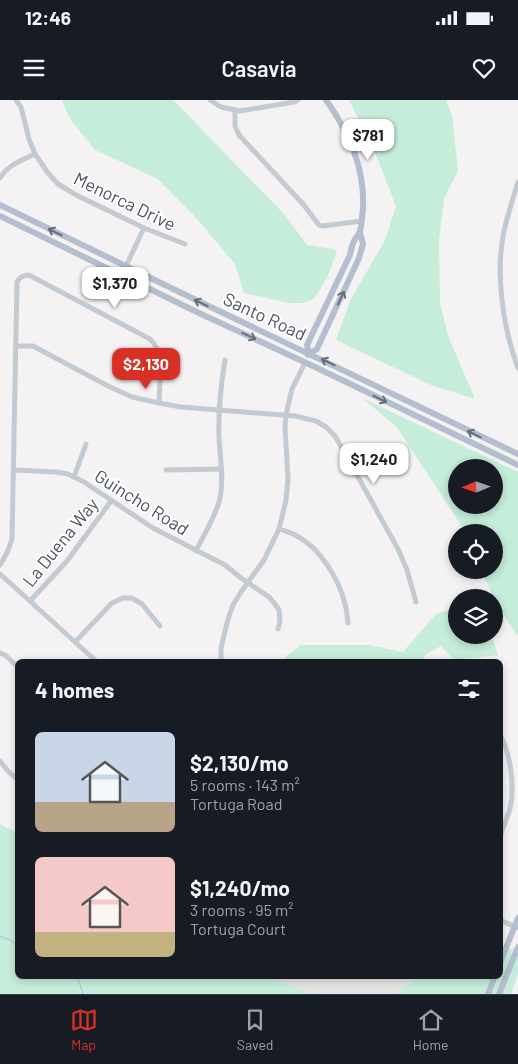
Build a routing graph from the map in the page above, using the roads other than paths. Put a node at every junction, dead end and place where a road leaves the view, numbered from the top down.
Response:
1 (16, 100) edge
2 (210, 100) edge
3 (298, 100) edge
4 (326, 100) edge
5 (235, 110) junction
6 (35, 154) junction
7 (0, 178) edge
8 (518, 182) edge
9 (0, 205) edge
10 (0, 216) edge
11 (362, 221) junction
12 (144, 228) junction
13 (360, 233) junction
14 (185, 244) dead end
15 (126, 266) junction
16 (16, 346) junction
17 (309, 354) junction
18 (225, 360) dead end
19 (305, 362) junction
20 (518, 368) edge
21 (159, 403) junction
22 (220, 410) junction
23 (286, 415) junction
24 (86, 444) dead end
25 (518, 454) edge
26 (518, 465) edge
27 (221, 469) junction
28 (15, 470) junction
29 (166, 470) dead end
30 (74, 477) junction
31 (111, 501) junction
32 (279, 529) junction
33 (196, 551) junction
34 (0, 565) edge
35 (0, 574) edge
36 (247, 582) junction
37 (30, 601) junction
38 (416, 602) dead end
39 (348, 623) dead end
40 (160, 626) dead end
41 (278, 629) dead end
42 (75, 642) junction
43 (0, 653) edge
44 (94, 659) edge
45 (221, 659) edge
46 (15, 664) edge
47 (503, 740) edge
48 (0, 761) edge
49 (15, 777) edge
50 (503, 828) edge
51 (518, 918) edge
52 (503, 921) edge
53 (516, 927) edge
54 (518, 947) edge
55 (503, 956) edge
56 (494, 979) edge
57 (488, 994) edge
58 (499, 994) edge

1 - 6 street, Menorca Drive
2 - 5 street
3 - 5 street
4 - 11 main road
5 - 11 street
6 - 7 street
6 - 12 street, Menorca Drive
8 - 20 street
15 -> 9 main road, Santo Road
10 -> 19 main road, Santo Road
11 - 13 main road
12 - 14 street, Menorca Drive
12 - 15 street
13 - 17 main road
17 -> 13 main road
17 -> 15 main road, Santo Road
16 - 21 street
16 - 21 street
16 - 28 street
17 - 19 main road
25 -> 17 main road, Santo Road
18 - 22 street
19 - 23 street
19 -> 26 main road, Santo Road
21 - 22 street
22 - 23 street
22 - 27 street
23 - 32 street
23 - 38 street
24 - 30 street
27 - 29 street
27 - 33 street
28 - 30 street, Guincho Road
28 - 34 street
30 - 31 street, Guincho Road
31 - 33 street, Guincho Road
31 - 37 street, La Duena Way
32 - 36 street
32 - 39 street
33 - 36 street, Guincho Road
35 - 37 street
36 - 41 street, Guincho Road
36 - 45 street
37 - 42 street
40 - 42 street
42 - 44 street
43 - 46 street
47 - 50 street
48 - 49 street
51 - 53 main road
52 - 53 street
53 - 55 main road
54 - 58 main road
56 - 57 main road

